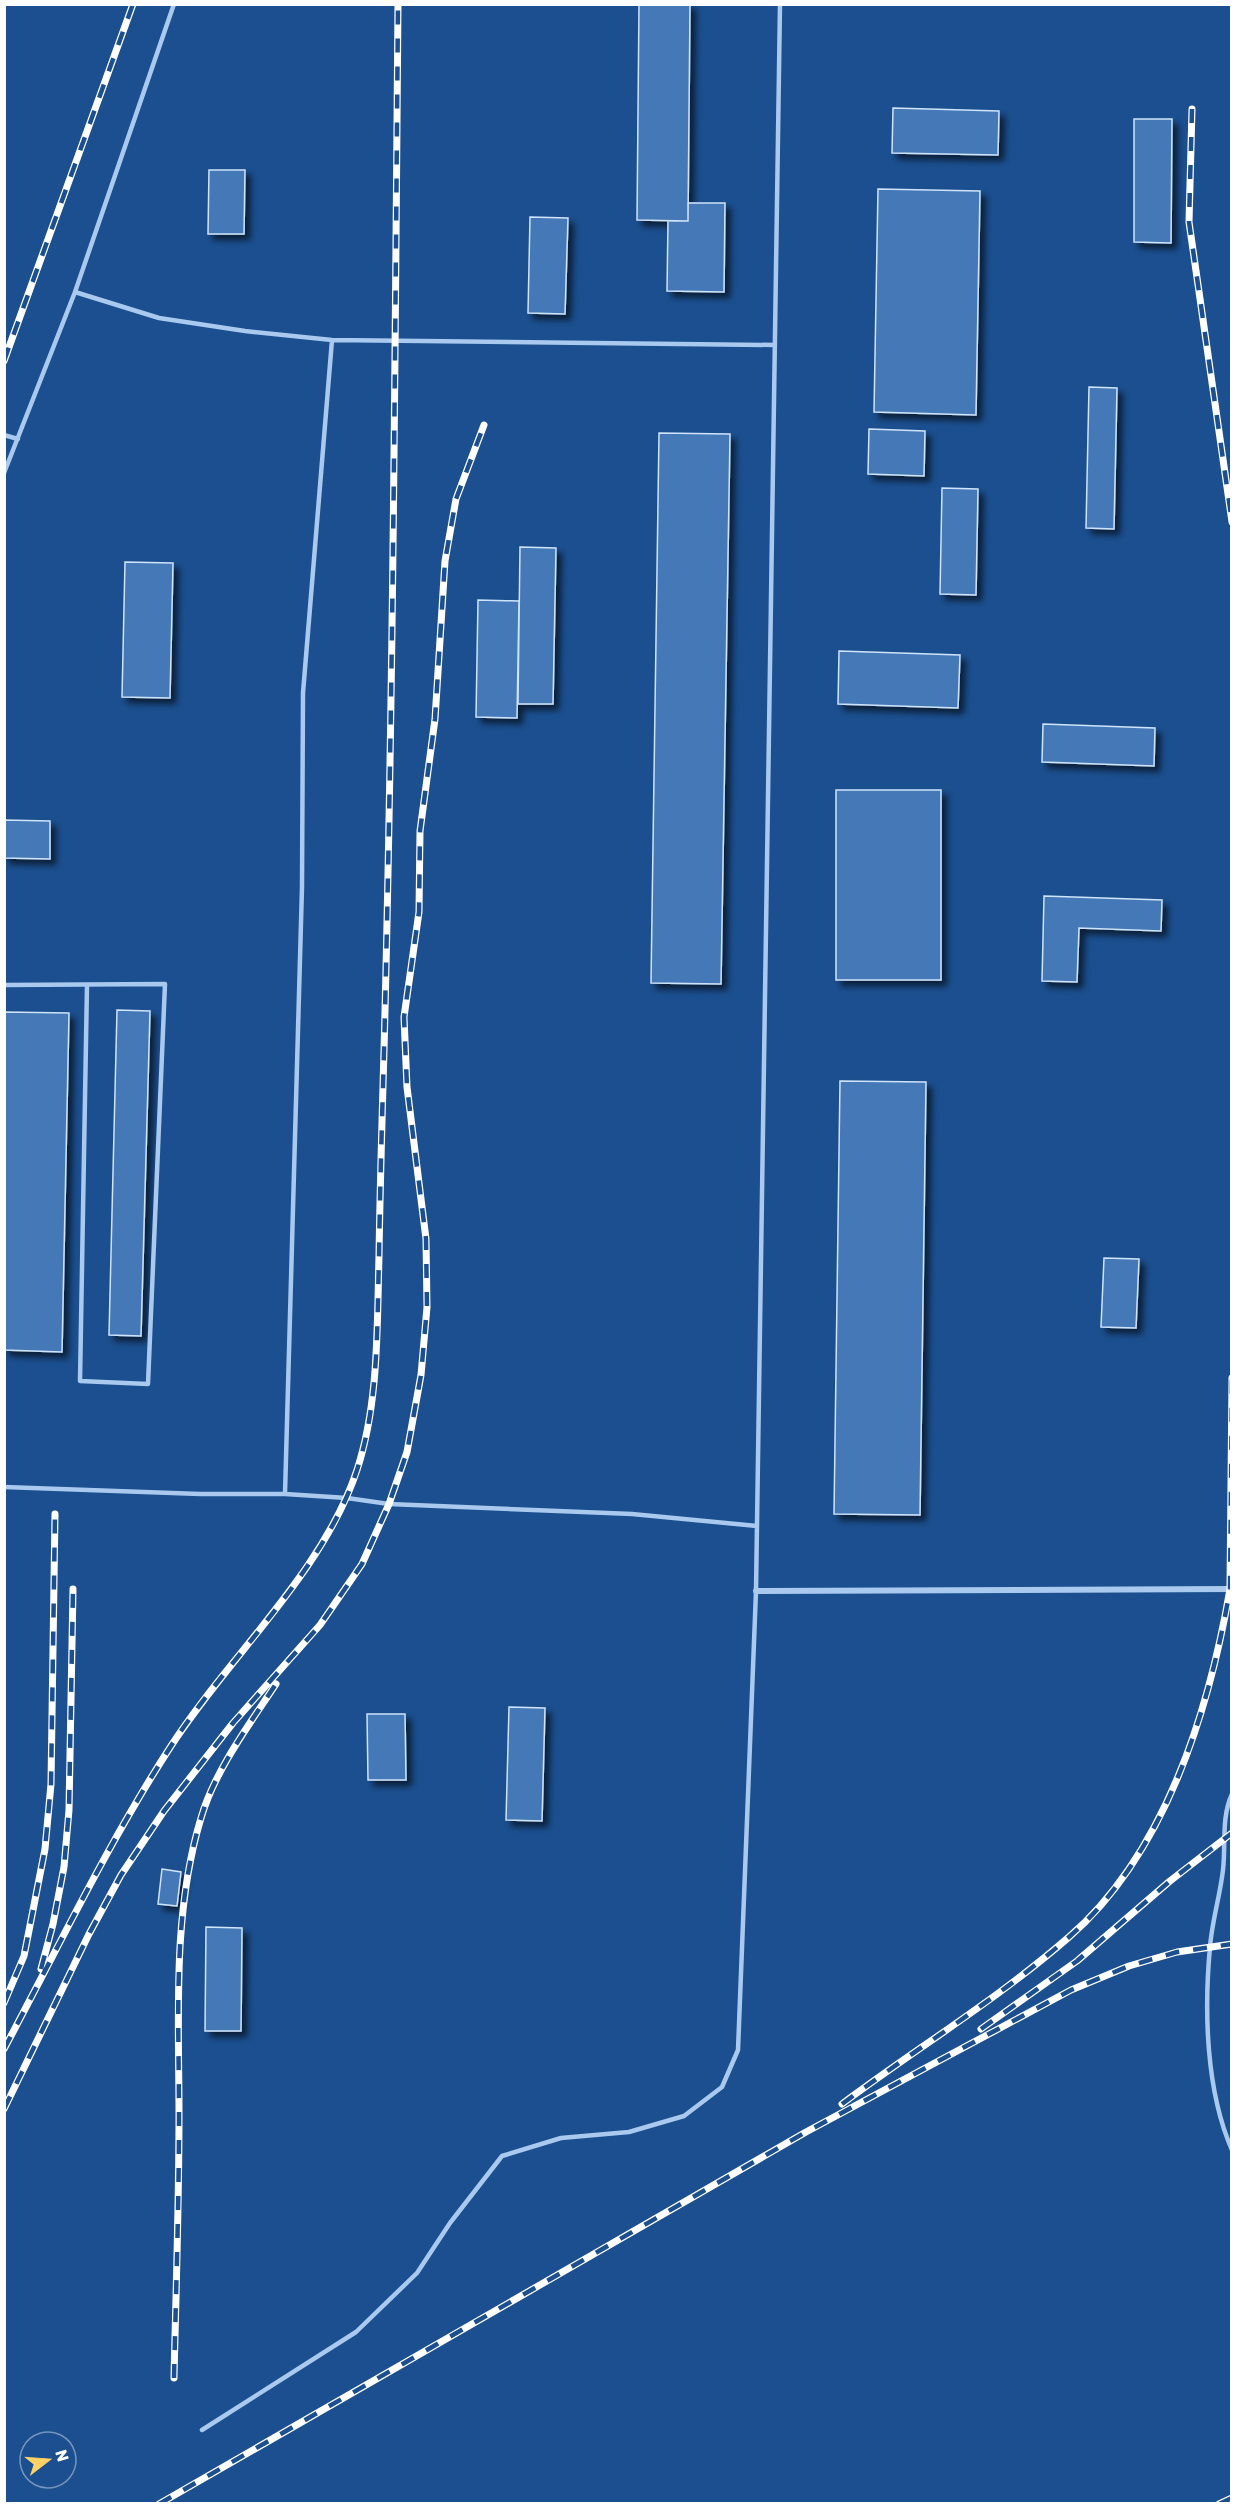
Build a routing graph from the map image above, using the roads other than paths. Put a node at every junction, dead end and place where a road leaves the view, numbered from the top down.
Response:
1 (174, 4) edge
2 (780, 4) edge
3 (75, 292) junction
4 (332, 340) junction
5 (775, 345) junction
6 (4, 435) edge
7 (18, 439) junction
8 (4, 472) edge
9 (4, 985) edge
10 (87, 985) junction
11 (4, 1487) edge
12 (285, 1494) junction
13 (757, 1526) junction
14 (1232, 1589) edge
15 (756, 1591) junction
16 (1232, 1794) edge
17 (1232, 2150) edge
18 (202, 2430) dead end

1 - 3 lane
2 - 5 lane
3 - 4 lane
3 - 7 lane
4 - 5 lane
4 - 12 lane
5 - 13 lane
6 - 7 lane
7 - 8 lane
9 - 10 lane
10 - 10 lane
11 - 12 lane
12 - 13 lane
13 - 15 lane
14 - 15 street
15 - 18 lane
16 - 17 lane

